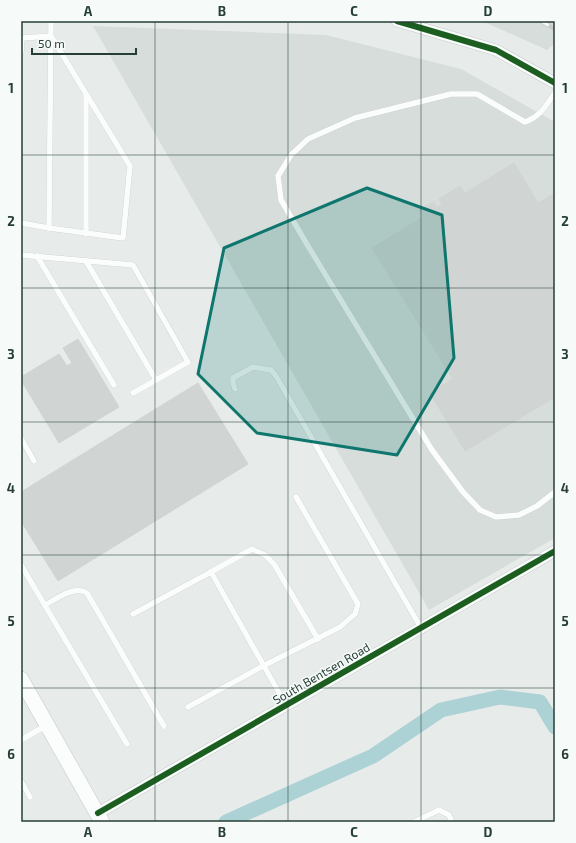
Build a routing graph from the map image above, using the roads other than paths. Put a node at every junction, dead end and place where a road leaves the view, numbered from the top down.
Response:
1 (51, 21) edge
2 (397, 21) edge
3 (51, 36) junction
4 (21, 53) edge
5 (555, 83) edge
6 (86, 93) junction
7 (555, 93) edge
8 (21, 223) edge
9 (49, 228) junction
10 (86, 234) junction
11 (21, 255) edge
12 (37, 256) junction
13 (86, 261) junction
14 (156, 380) junction
15 (114, 385) dead end
16 (235, 389) dead end
17 (133, 393) dead end
18 (21, 438) edge
19 (34, 461) dead end
20 (555, 492) edge
21 (296, 497) dead end
22 (555, 551) edge
23 (21, 565) edge
24 (211, 572) junction
25 (45, 606) junction
26 (133, 614) dead end
27 (421, 628) junction
28 (318, 638) junction
29 (263, 666) junction
30 (21, 679) edge
31 (286, 705) junction
32 (188, 707) dead end
33 (48, 725) junction
34 (164, 726) dead end
35 (21, 740) edge
36 (127, 744) dead end
37 (21, 781) edge
38 (30, 797) dead end
39 (100, 817) edge
40 (414, 822) edge
41 (452, 822) edge

1 - 3 lane
2 - 5 street
3 - 4 lane
3 - 6 lane
3 - 9 lane
6 - 10 lane
6 - 10 lane
7 - 20 lane
8 - 9 lane
9 - 10 lane
11 - 12 lane
12 - 13 lane
12 - 15 lane
13 - 14 lane
13 - 14 lane
14 - 17 lane
16 - 27 lane
18 - 19 lane
21 - 28 lane
22 - 27 street, South Bentsen Road
23 - 25 lane
24 - 26 lane
24 - 28 lane
24 - 29 lane
25 - 34 lane
25 - 36 lane
27 - 31 street, South Bentsen Road
28 - 29 lane
29 - 31 lane
29 - 32 lane
30 - 33 main road
31 - 39 street, South Bentsen Road
33 - 35 lane
33 - 39 main road
37 - 38 lane
40 - 41 lane

